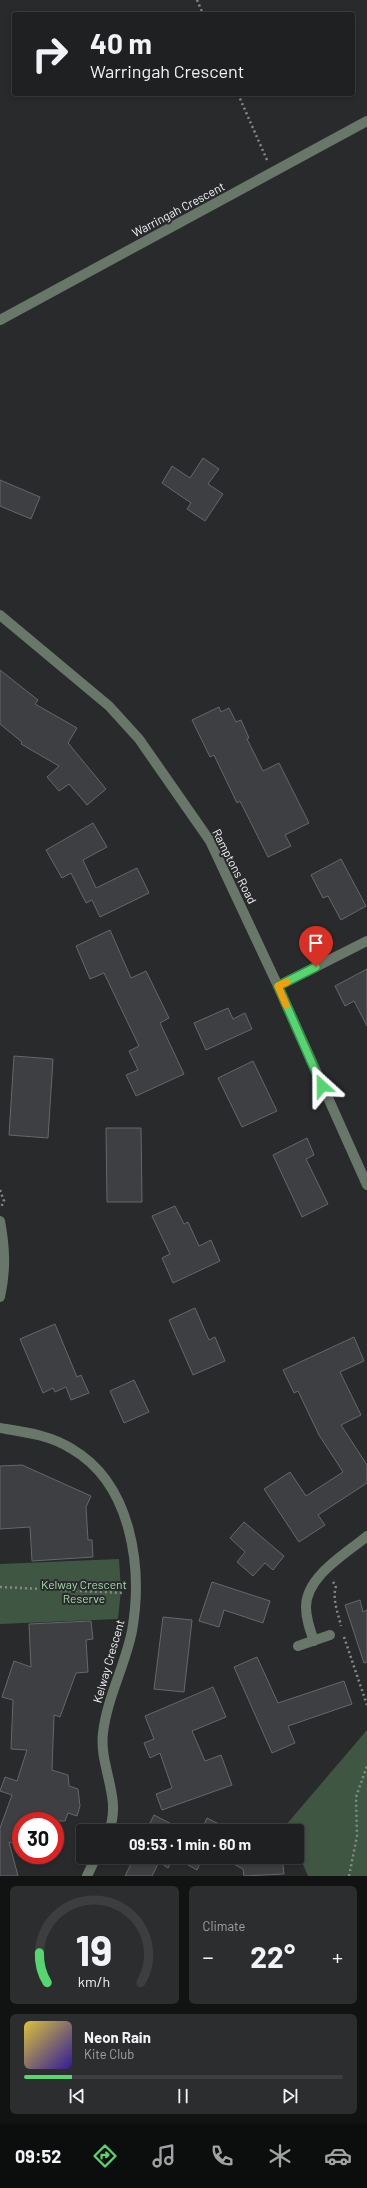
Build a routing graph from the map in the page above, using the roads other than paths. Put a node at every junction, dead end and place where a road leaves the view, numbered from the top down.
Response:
1 (367, 121) edge
2 (0, 320) edge
3 (0, 616) edge
4 (367, 941) edge
5 (278, 986) junction
6 (367, 1185) edge
7 (0, 1221) edge
8 (0, 1297) edge
9 (0, 1428) edge
10 (367, 1536) edge
11 (330, 1635) dead end
12 (314, 1641) junction
13 (298, 1646) dead end
14 (110, 1824) edge
15 (93, 1864) edge
16 (87, 1876) edge

1 - 2 street, Warringah Crescent
3 - 5 street, Ramptons Road
4 - 5 street
5 - 6 street, Ramptons Road
7 - 8 street
9 - 14 street, Kelway Crescent
10 - 12 street
11 - 12 street
12 - 13 street
15 - 16 street

